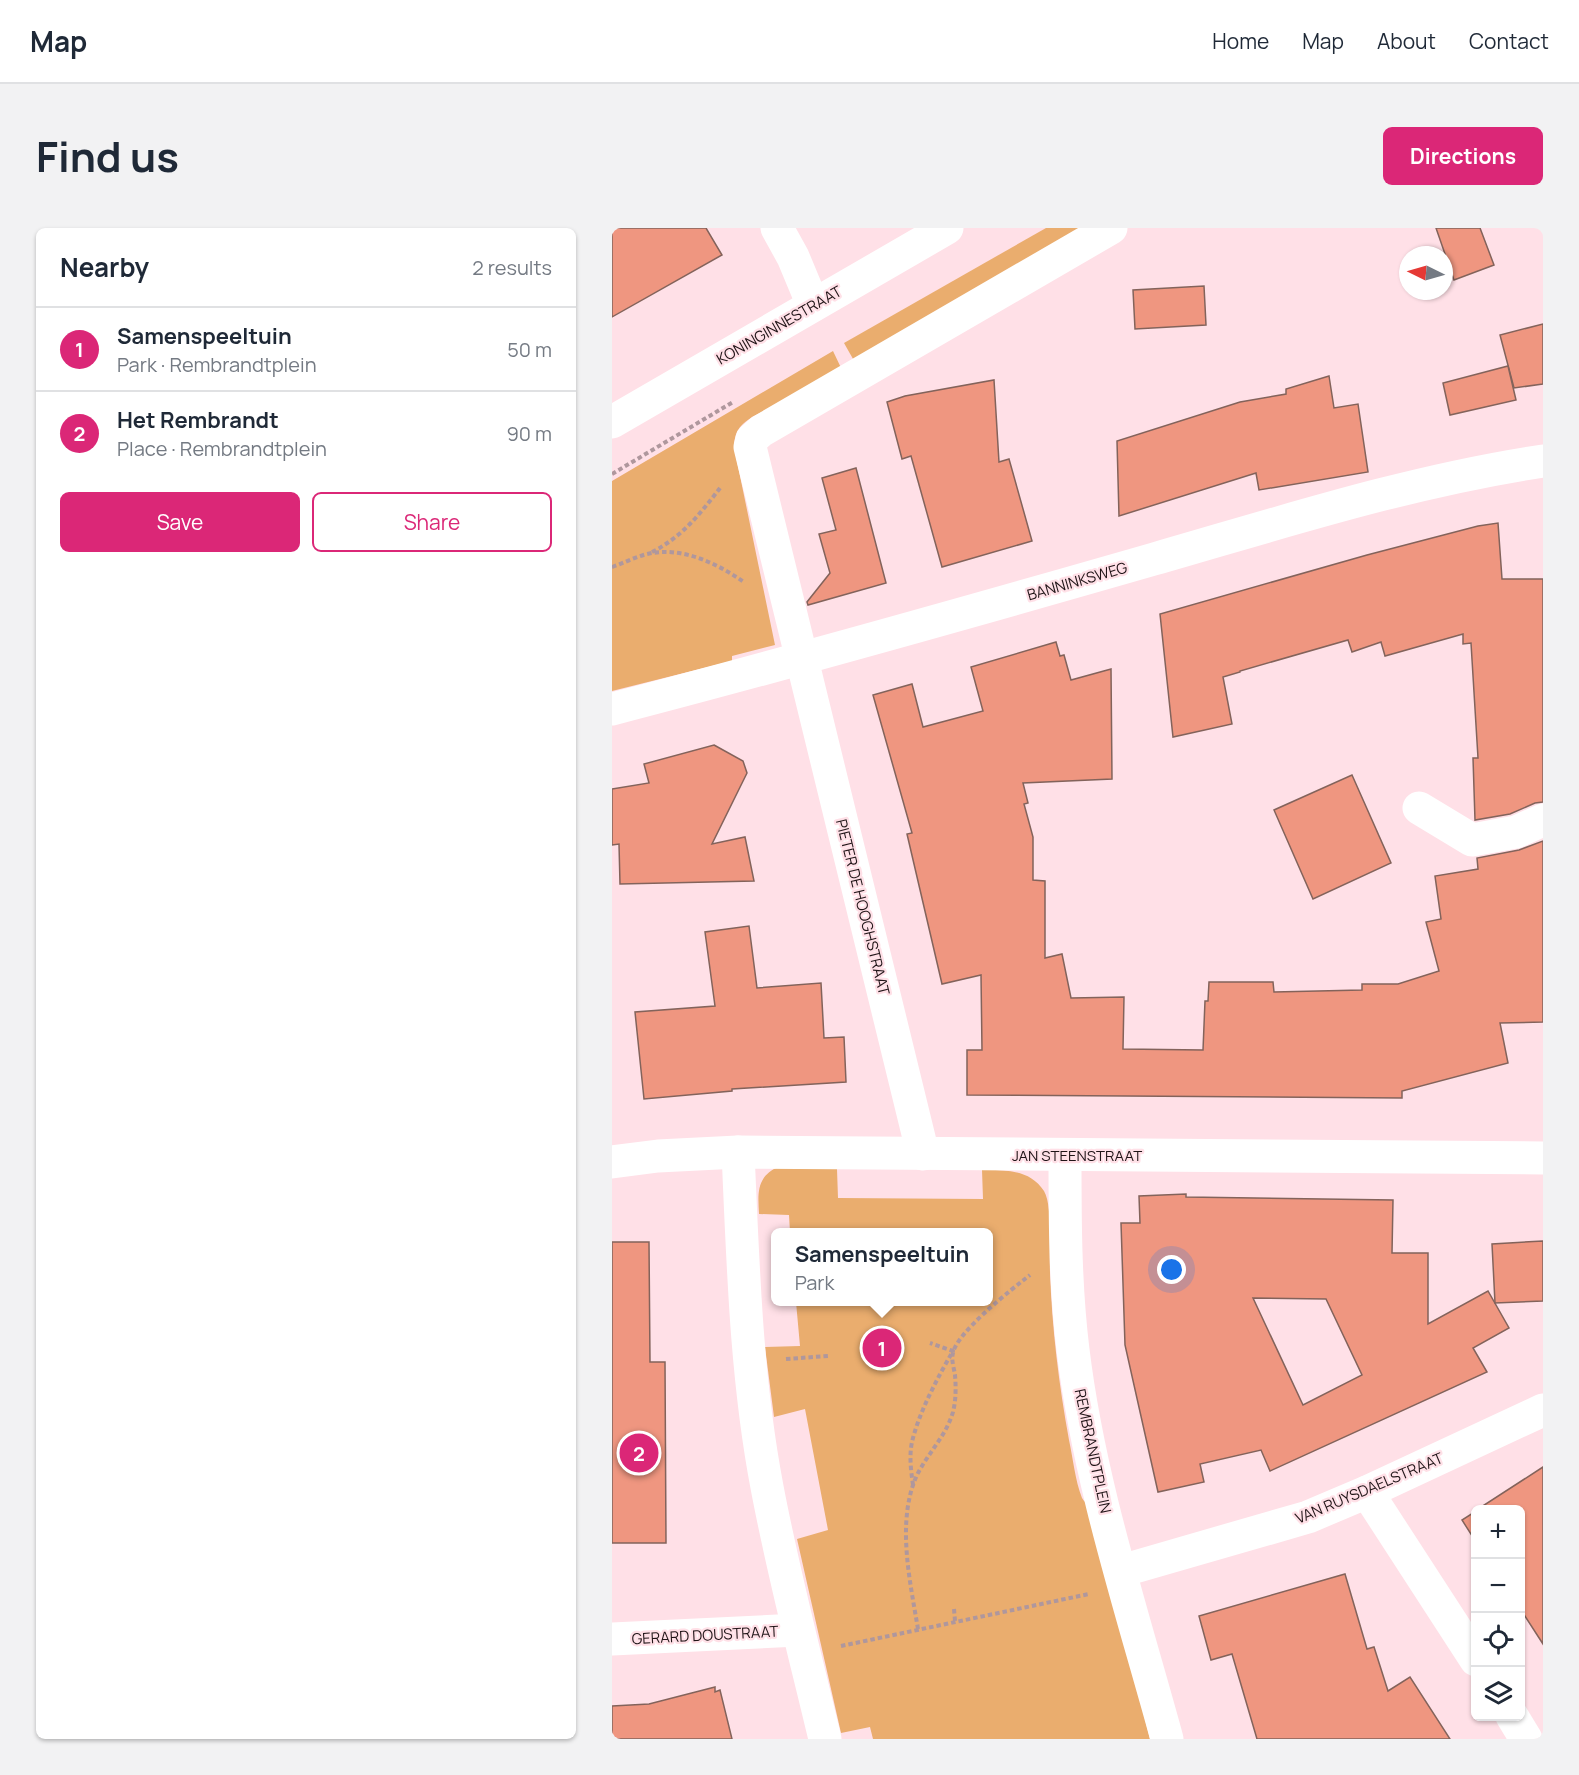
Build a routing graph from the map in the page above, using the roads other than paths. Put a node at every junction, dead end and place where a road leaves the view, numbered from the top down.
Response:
1 (777, 228) edge
2 (947, 228) edge
3 (1111, 228) edge
4 (813, 305) junction
5 (612, 422) edge
6 (1543, 461) edge
7 (802, 660) junction
8 (612, 709) edge
9 (1419, 808) dead end
10 (1543, 820) edge
11 (738, 1152) junction
12 (924, 1154) junction
13 (1065, 1155) junction
14 (1543, 1158) edge
15 (612, 1162) edge
16 (1543, 1410) edge
17 (1367, 1492) junction
18 (1123, 1578) junction
19 (612, 1639) edge
20 (801, 1642) junction
21 (1471, 1652) edge
22 (1515, 1721) edge
23 (825, 1739) edge
24 (1167, 1739) edge
25 (1526, 1739) edge

1 - 4 street
2 - 4 street, KONINGINNESTRAAT
3 - 7 street, PIETER DE HOOGHSTRAAT
4 - 5 street, KONINGINNESTRAAT
6 - 7 street, BANNINKSWEG
7 - 8 street, BANNINKSWEG
7 - 12 street, PIETER DE HOOGHSTRAAT
9 - 10 street
11 - 12 street, JAN STEENSTRAAT
11 - 15 street, JAN STEENSTRAAT
11 - 20 street
12 - 13 street, JAN STEENSTRAAT
13 - 14 street, JAN STEENSTRAAT
13 - 18 street, REMBRANDTPLEIN
16 - 17 street, VAN RUYSDAELSTRAAT
17 - 18 street, VAN RUYSDAELSTRAAT
17 - 21 street
18 - 24 street, REMBRANDTPLEIN
19 - 20 street, GERARD DOUSTRAAT
20 - 23 street
22 - 25 street

